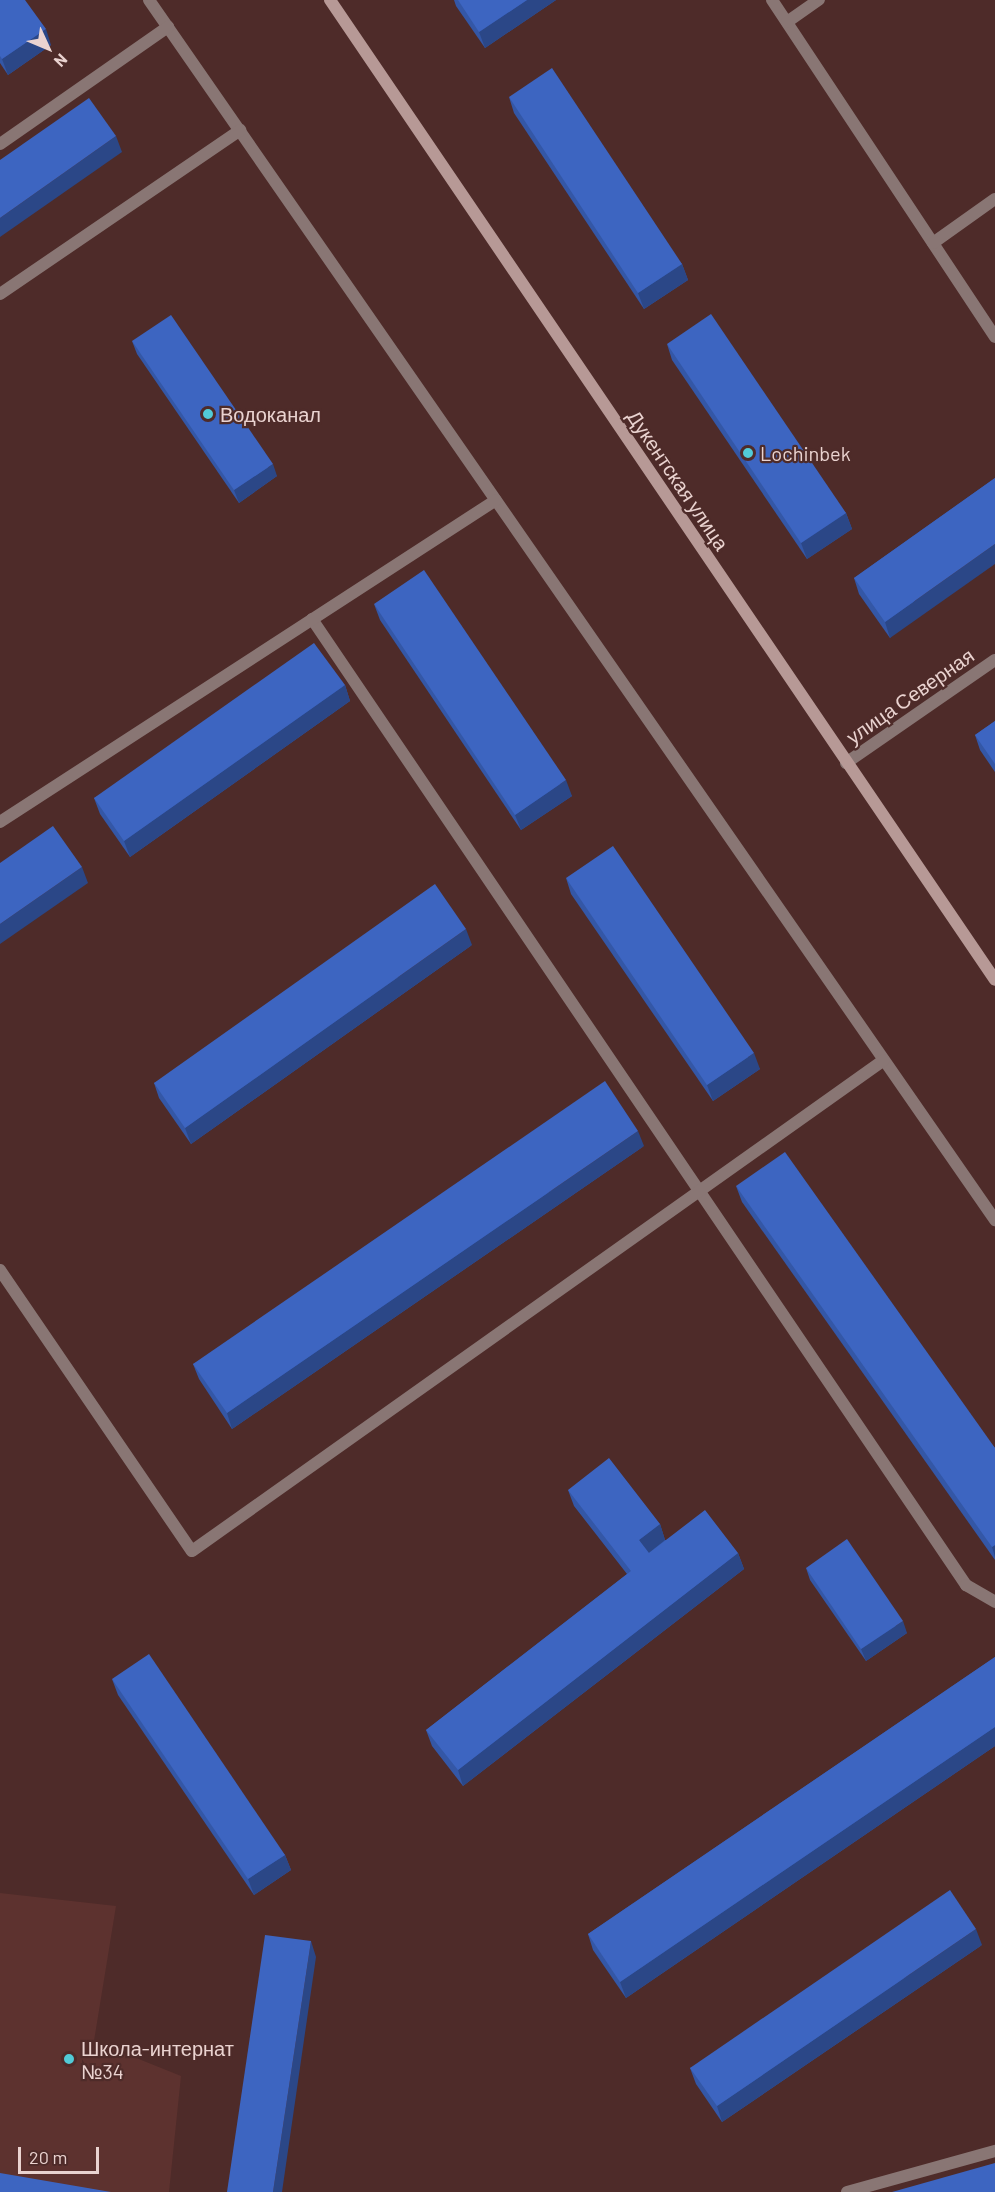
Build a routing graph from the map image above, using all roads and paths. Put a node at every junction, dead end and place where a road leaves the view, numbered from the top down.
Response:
1 (149, 0) edge
2 (772, 0) edge
3 (819, 0) edge
4 (336, 2) edge
5 (787, 22) junction
6 (168, 27) junction
7 (240, 130) junction
8 (0, 144) edge
9 (995, 199) edge
10 (933, 243) junction
11 (0, 294) edge
12 (995, 337) edge
13 (496, 500) junction
14 (312, 619) junction
15 (995, 660) edge
16 (846, 763) junction
17 (0, 822) edge
18 (995, 980) edge
19 (884, 1060) junction
20 (699, 1190) junction
21 (995, 1220) edge
22 (0, 1270) edge
23 (995, 1602) edge
24 (995, 2151) edge
25 (847, 2192) edge

1 - 6 street
2 - 5 street
3 - 5 street
4 - 16 main road, Дукентская улица
5 - 10 street
6 - 7 street
6 - 8 street
7 - 11 street
7 - 13 street
9 - 10 street
10 - 12 street
13 - 14 street
13 - 19 street
14 - 17 street
14 - 20 street
15 - 16 street, улица Северная
16 - 18 main road, Дукентская улица
19 - 20 street
19 - 21 street
20 - 22 street
20 - 23 street
24 - 25 street

